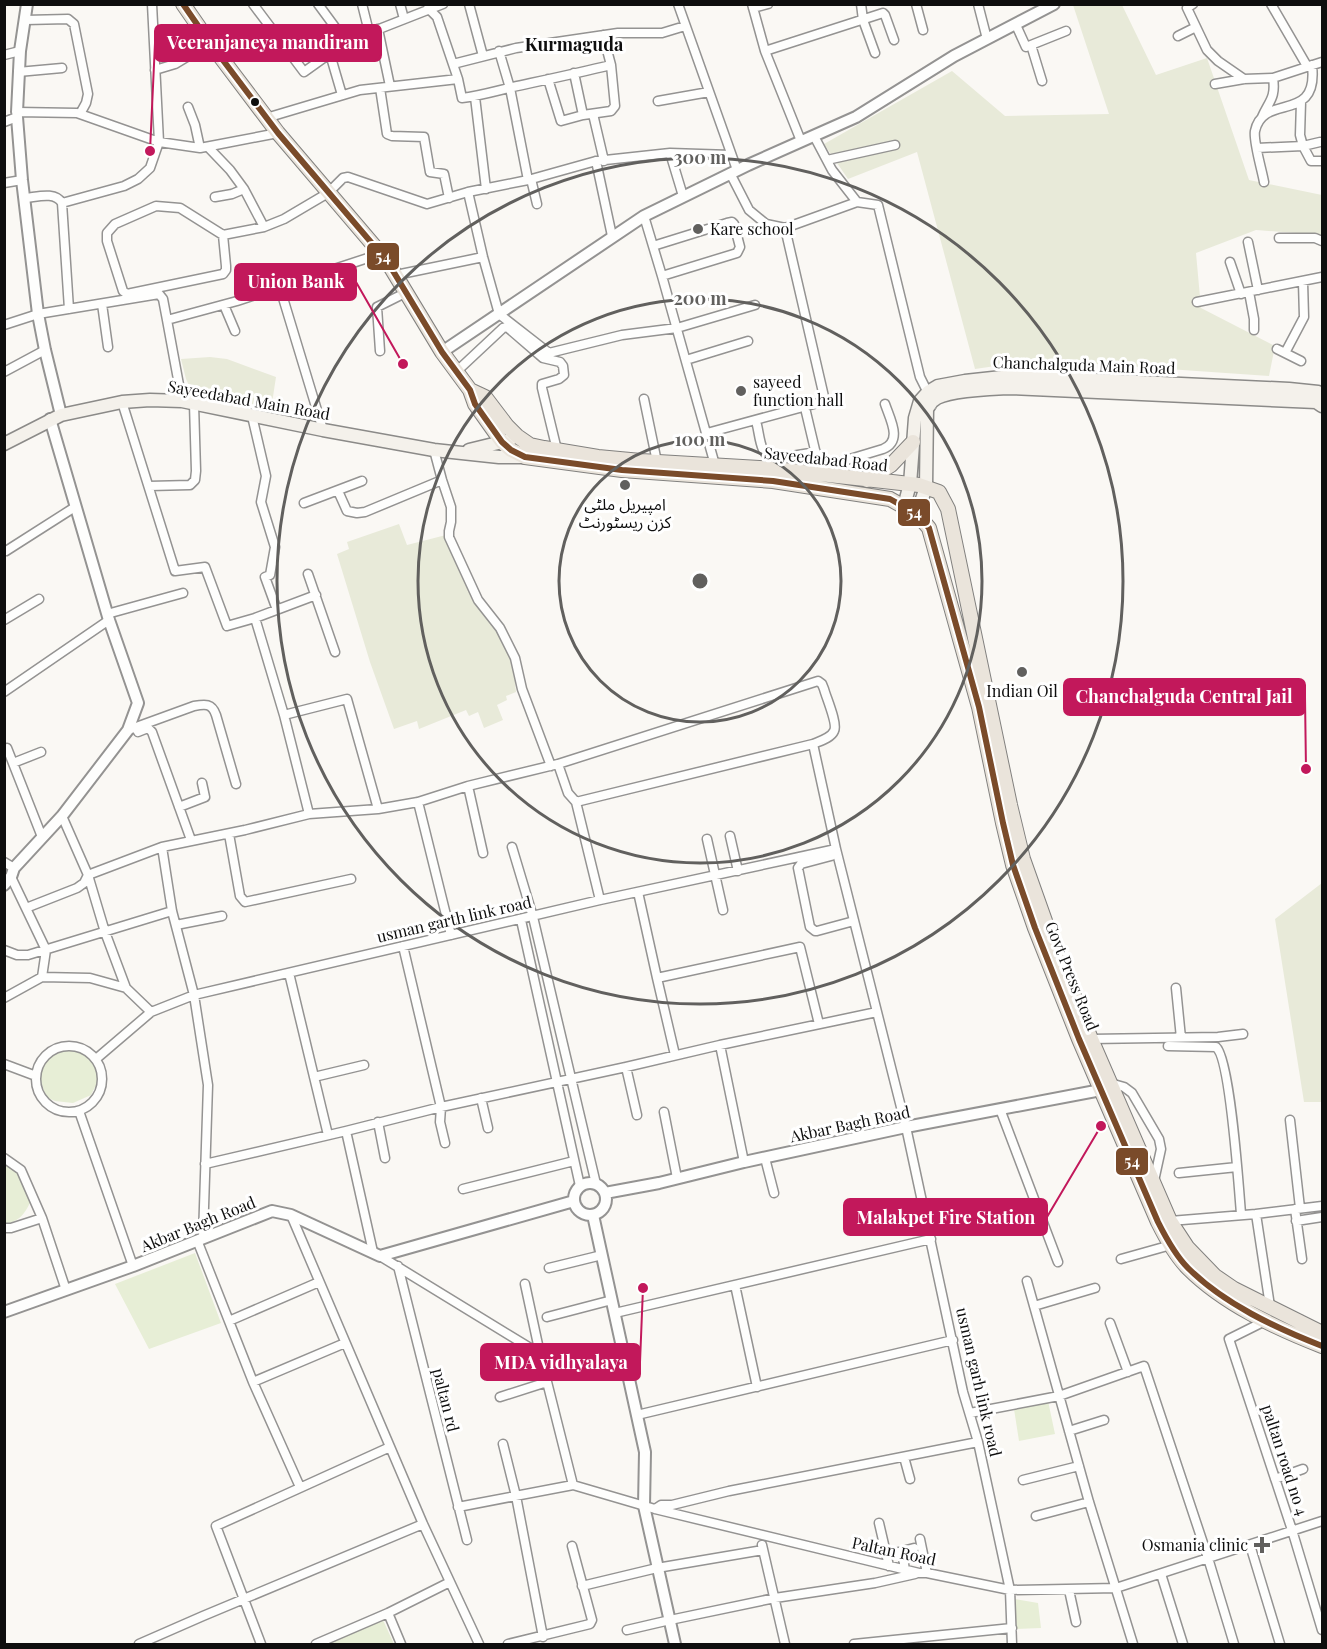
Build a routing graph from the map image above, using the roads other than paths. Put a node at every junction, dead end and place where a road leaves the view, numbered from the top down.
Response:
1 (27, 4) edge
2 (152, 4) edge
3 (183, 4) edge
4 (253, 4) edge
5 (318, 4) edge
6 (363, 4) edge
7 (400, 4) edge
8 (444, 4) edge
9 (469, 4) edge
10 (678, 4) edge
11 (768, 4) edge
12 (861, 4) edge
13 (916, 4) edge
14 (978, 4) edge
15 (1054, 4) edge
16 (1193, 4) edge
17 (1270, 4) edge
18 (752, 6) edge
19 (429, 7) edge
20 (404, 18) junction
21 (25, 20) junction
22 (863, 20) junction
23 (1016, 25) junction
24 (685, 26) junction
25 (1196, 27) junction
26 (373, 30) junction
27 (923, 30) dead end
28 (1066, 31) dead end
29 (603, 35) junction
30 (1178, 36) dead end
31 (987, 39) junction
32 (894, 40) dead end
33 (346, 42) junction
34 (210, 43) junction
35 (1031, 45) junction
36 (20, 51) junction
37 (499, 51) junction
38 (765, 51) junction
39 (875, 53) dead end
40 (330, 54) junction
41 (4, 55) edge
42 (483, 56) junction
43 (1323, 62) edge
44 (453, 64) junction
45 (610, 65) junction
46 (1309, 66) junction
47 (62, 68) dead end
48 (154, 70) junction
49 (18, 72) junction
50 (574, 73) junction
51 (1273, 78) junction
52 (458, 79) junction
53 (548, 79) junction
54 (1244, 79) junction
55 (1042, 81) dead end
56 (1215, 84) dead end
57 (385, 87) junction
58 (510, 88) junction
59 (709, 92) junction
60 (342, 95) junction
61 (475, 97) junction
62 (658, 101) dead end
63 (1301, 102) junction
64 (188, 107) dead end
65 (17, 114) junction
66 (80, 114) junction
67 (593, 114) junction
68 (583, 115) junction
69 (266, 118) junction
70 (1262, 118) junction
71 (4, 122) edge
72 (278, 133) junction
73 (814, 136) junction
74 (801, 141) junction
75 (159, 142) junction
76 (1320, 142) dead end
77 (895, 145) dead end
78 (1303, 146) junction
79 (204, 147) junction
80 (1257, 148) junction
81 (670, 153) junction
82 (731, 155) junction
83 (827, 160) junction
84 (600, 161) junction
85 (1323, 161) edge
86 (734, 172) junction
87 (22, 180) junction
88 (530, 180) junction
89 (1264, 182) dead end
90 (4, 183) edge
91 (244, 189) junction
92 (486, 189) junction
93 (468, 192) junction
94 (328, 193) junction
95 (682, 196) junction
96 (215, 197) dead end
97 (25, 198) junction
98 (449, 198) junction
99 (856, 202) junction
100 (62, 203) junction
101 (537, 204) dead end
102 (644, 216) junction
103 (264, 227) junction
104 (785, 228) junction
105 (224, 235) junction
106 (612, 236) junction
107 (1279, 238) dead end
108 (1323, 241) edge
109 (1248, 242) dead end
110 (653, 246) junction
111 (381, 254) junction
112 (483, 257) junction
113 (1230, 262) dead end
114 (396, 275) junction
115 (662, 276) junction
116 (1323, 277) edge
117 (1303, 282) junction
118 (279, 288) junction
119 (158, 291) junction
120 (407, 292) junction
121 (1249, 292) junction
122 (1197, 302) dead end
123 (102, 304) junction
124 (224, 304) junction
125 (755, 305) dead end
126 (69, 309) junction
127 (38, 314) junction
128 (499, 314) junction
129 (166, 320) junction
130 (4, 325) edge
131 (676, 327) junction
132 (1254, 330) dead end
133 (235, 331) dead end
134 (748, 341) dead end
135 (108, 347) dead end
136 (45, 350) junction
137 (380, 351) dead end
138 (442, 352) junction
139 (686, 360) junction
140 (1301, 361) dead end
141 (4, 372) edge
142 (456, 372) junction
143 (998, 383) junction
144 (470, 390) junction
145 (1323, 394) edge
146 (930, 397) junction
147 (644, 399) dead end
148 (122, 402) junction
149 (188, 402) junction
150 (885, 404) dead end
151 (1323, 406) edge
152 (806, 412) dead end
153 (252, 416) junction
154 (56, 417) junction
155 (757, 425) dead end
156 (323, 430) junction
157 (707, 434) junction
158 (517, 436) junction
159 (913, 442) junction
160 (4, 444) edge
161 (434, 450) junction
162 (504, 450) junction
163 (557, 450) junction
164 (528, 451) junction
165 (816, 452) junction
166 (657, 462) junction
167 (715, 465) junction
168 (820, 471) junction
169 (442, 480) junction
170 (867, 480) junction
171 (362, 482) dead end
172 (918, 485) junction
173 (149, 486) junction
174 (338, 491) junction
175 (304, 503) dead end
176 (904, 506) junction
177 (75, 507) junction
178 (917, 514) junction
179 (929, 528) joint
180 (6, 551) edge
181 (308, 574) dead end
182 (183, 594) dead end
183 (316, 595) junction
184 (39, 599) dead end
185 (277, 610) junction
186 (108, 617) junction
187 (255, 618) junction
188 (4, 620) edge
189 (335, 652) dead end
190 (4, 692) edge
191 (284, 715) junction
192 (126, 733) junction
193 (813, 744) junction
194 (4, 749) edge
195 (42, 752) dead end
196 (13, 763) junction
197 (554, 765) junction
198 (202, 783) dead end
199 (237, 784) dead end
200 (468, 786) junction
201 (418, 802) junction
202 (576, 802) junction
203 (179, 807) junction
204 (378, 809) junction
205 (309, 814) junction
206 (62, 816) junction
207 (229, 834) junction
208 (730, 836) dead end
209 (42, 837) junction
210 (707, 839) dead end
211 (191, 840) junction
212 (512, 847) dead end
213 (162, 848) junction
214 (836, 849) junction
215 (483, 853) dead end
216 (738, 871) junction
217 (8, 874) edge
218 (88, 875) junction
219 (715, 876) junction
220 (351, 879) dead end
221 (638, 892) junction
222 (600, 900) junction
223 (26, 908) junction
224 (723, 910) dead end
225 (172, 911) junction
226 (222, 916) dead end
227 (532, 917) junction
228 (521, 920) junction
229 (851, 922) junction
230 (176, 925) junction
231 (105, 932) junction
232 (450, 935) junction
233 (403, 946) junction
234 (4, 950) edge
235 (46, 951) junction
236 (289, 973) junction
237 (42, 977) junction
238 (657, 978) junction
239 (126, 988) junction
240 (1176, 988) dead end
241 (194, 995) junction
242 (4, 998) edge
243 (151, 1012) junction
244 (877, 1012) junction
245 (819, 1024) junction
246 (1243, 1034) dead end
247 (1181, 1038) junction
248 (1091, 1039) junction
249 (720, 1045) junction
250 (1168, 1046) dead end
251 (675, 1055) junction
252 (96, 1059) junction
253 (4, 1064) edge
254 (364, 1065) dead end
255 (626, 1067) junction
256 (36, 1076) junction
257 (314, 1077) junction
258 (570, 1079) junction
259 (556, 1082) junction
260 (1106, 1087) junction
261 (481, 1098) junction
262 (441, 1107) junction
263 (1000, 1109) junction
264 (79, 1111) junction
265 (664, 1112) dead end
266 (637, 1115) dead end
267 (1290, 1120) dead end
268 (378, 1122) junction
269 (906, 1127) junction
270 (488, 1128) dead end
271 (346, 1131) junction
272 (328, 1135) junction
273 (445, 1143) dead end
274 (4, 1158) edge
275 (385, 1158) dead end
276 (765, 1158) junction
277 (574, 1161) junction
278 (744, 1162) junction
279 (205, 1164) junction
280 (1238, 1167) junction
281 (1179, 1173) dead end
282 (677, 1178) junction
283 (1154, 1181) junction
284 (596, 1184) junction
285 (580, 1186) junction
286 (463, 1189) dead end
287 (605, 1193) junction
288 (774, 1193) dead end
289 (574, 1201) junction
290 (1321, 1206) edge
291 (1038, 1207) junction
292 (1297, 1209) junction
293 (1241, 1214) junction
294 (1256, 1214) junction
295 (291, 1215) junction
296 (593, 1215) junction
297 (42, 1218) junction
298 (1013, 1218) dead end
299 (1322, 1219) edge
300 (1170, 1221) junction
301 (1296, 1221) junction
302 (4, 1228) edge
303 (200, 1238) junction
304 (931, 1239) junction
305 (1171, 1245) junction
306 (376, 1254) junction
307 (602, 1255) junction
308 (1121, 1259) dead end
309 (1302, 1259) dead end
310 (1058, 1262) dead end
311 (133, 1266) junction
312 (398, 1266) junction
313 (549, 1268) dead end
314 (1027, 1281) dead end
315 (319, 1282) junction
316 (525, 1284) dead end
317 (735, 1285) junction
318 (1095, 1288) dead end
319 (66, 1290) junction
320 (612, 1300) junction
321 (1034, 1306) junction
322 (1269, 1306) junction
323 (4, 1312) edge
324 (615, 1313) junction
325 (548, 1317) dead end
326 (229, 1321) junction
327 (1265, 1321) junction
328 (1110, 1323) dead end
329 (1323, 1333) edge
330 (953, 1340) junction
331 (345, 1343) junction
332 (1323, 1346) edge
333 (540, 1354) junction
334 (1128, 1372) junction
335 (253, 1382) junction
336 (547, 1382) junction
337 (757, 1387) junction
338 (1059, 1396) junction
339 (500, 1397) dead end
340 (970, 1413) junction
341 (637, 1415) junction
342 (1104, 1420) dead end
343 (1069, 1431) junction
344 (978, 1442) junction
345 (503, 1444) dead end
346 (390, 1447) junction
347 (904, 1457) junction
348 (1079, 1466) junction
349 (1303, 1469) dead end
350 (910, 1479) dead end
351 (1275, 1479) junction
352 (1023, 1480) dead end
353 (573, 1485) junction
354 (300, 1487) junction
355 (516, 1496) junction
356 (1089, 1502) junction
357 (644, 1506) junction
358 (458, 1507) junction
359 (655, 1509) junction
360 (1035, 1516) dead end
361 (1323, 1521) edge
362 (879, 1523) dead end
363 (423, 1524) junction
364 (1292, 1530) junction
365 (760, 1536) junction
366 (920, 1539) dead end
367 (467, 1540) dead end
368 (1250, 1545) junction
369 (572, 1546) dead end
370 (914, 1548) dead end
371 (763, 1550) junction
372 (902, 1551) junction
373 (887, 1555) junction
374 (1208, 1558) junction
375 (889, 1566) junction
376 (657, 1568) junction
377 (905, 1570) junction
378 (923, 1573) junction
379 (1161, 1574) junction
380 (450, 1582) junction
381 (582, 1586) junction
382 (1116, 1588) junction
383 (1010, 1590) junction
384 (1069, 1590) junction
385 (775, 1598) junction
386 (244, 1599) junction
387 (388, 1613) junction
388 (669, 1620) junction
389 (1076, 1622) dead end
390 (1012, 1628) junction
391 (627, 1630) dead end
392 (1323, 1630) edge
393 (543, 1636) junction
394 (140, 1644) edge
395 (261, 1644) edge
396 (316, 1644) edge
397 (400, 1644) edge
398 (479, 1644) edge
399 (508, 1644) edge
400 (675, 1644) edge
401 (785, 1644) edge
402 (854, 1644) edge
403 (1012, 1644) edge
404 (1133, 1644) edge
405 (1183, 1644) edge
406 (1234, 1644) edge
407 (1280, 1644) edge

1 - 21 street
2 - 48 street
3 - 34 main road
4 - 40 street
5 - 33 street
6 - 26 street
7 - 20 street
8 - 19 street
9 - 42 street
10 - 24 street
11 - 18 street
12 - 22 street
13 - 27 street
14 - 31 street
15 - 23 street
16 - 25 street
17 - 46 street
18 - 38 street
19 - 20 street
19 - 44 street
20 - 26 street
21 - 36 street
21 - 66 street
22 - 32 street
22 - 38 street
22 - 39 street
23 - 31 street
23 - 35 street
24 - 29 street
24 - 59 street
25 - 30 street
25 - 54 street
26 - 33 street
26 - 57 street
28 - 35 street
29 - 37 street
29 - 45 street
31 - 73 street
33 - 40 street
34 - 48 street
34 - 69 main road
35 - 55 street
36 - 41 street
36 - 49 street
37 - 42 street
37 - 58 street
38 - 74 street
40 - 60 street
42 - 44 street
43 - 46 street
44 - 52 street
45 - 50 street
45 - 67 street
46 - 51 street
46 - 63 street
47 - 49 street
48 - 75 street
49 - 65 street
50 - 53 street
50 - 68 street
51 - 54 street
51 - 70 street
52 - 57 street
52 - 61 street
53 - 58 street
53 - 68 street
54 - 56 street
57 - 60 street
57 - 98 street
58 - 61 street
58 - 88 street
59 - 62 street
59 - 82 street
60 - 69 street
61 - 92 street
63 - 70 street
63 - 78 street
64 - 79 street
65 - 66 street
65 - 71 street
65 - 87 street
66 - 75 street
67 - 68 street
67 - 84 street
69 - 72 main road
70 - 80 street
72 - 79 street
72 - 94 main road
73 - 74 street
73 - 83 street
74 - 86 street
75 - 79 street
75 - 100 street
76 - 78 street
77 - 83 street
78 - 80 street
78 - 85 street
79 - 91 street
80 - 89 street
81 - 82 street
81 - 84 street
81 - 95 street
82 - 86 street
83 - 99 street
84 - 88 street
84 - 106 street
86 - 95 street
86 - 104 street
87 - 90 street
87 - 97 street
88 - 92 street
88 - 101 street
91 - 96 street
91 - 103 street
92 - 93 street
93 - 98 street
93 - 112 street
94 - 98 street
94 - 103 street
94 - 111 main road
95 - 102 street
97 - 100 street
97 - 127 street
99 - 104 street
99 - 146 street
100 - 126 street
102 - 106 street
102 - 110 street
103 - 105 street
104 - 157 street
105 - 119 street
105 - 119 street
106 - 128 street
107 - 108 street
109 - 121 street
110 - 115 street
110 - 115 street
111 - 114 main road
111 - 118 street
112 - 114 street
112 - 128 street
113 - 121 street
114 - 120 main road
115 - 131 street
116 - 117 street
117 - 121 street
117 - 140 street
118 - 124 street
118 - 156 street
119 - 123 street
119 - 129 street
120 - 137 street
120 - 138 main road
121 - 122 street
121 - 132 street
123 - 126 street
123 - 135 street
124 - 129 street
124 - 133 street
125 - 131 street
126 - 127 street
127 - 130 street
127 - 136 street
128 - 131 street
128 - 138 street
129 - 149 street
131 - 139 street
134 - 139 street
136 - 141 street
136 - 154 street
138 - 142 main road
139 - 157 street
142 - 144 main road
142 - 163 street
143 - 145 main road, Chanchalguda Main Road
143 - 146 main road, Chanchalguda Main Road
143 - 151 main road, Chanchalguda Main Road
144 - 158 main road
144 - 162 main road
146 - 159 main road
146 - 172 main road
147 - 166 street
148 - 149 main road, Sayeedabad Main Road
148 - 154 main road, Sayeedabad Main Road
148 - 173 street
149 - 153 main road, Sayeedabad Main Road
149 - 173 street
150 - 168 street
152 - 165 street
153 - 156 main road, Sayeedabad Main Road
153 - 185 street
154 - 160 main road, Sayeedabad Main Road
154 - 177 street
155 - 165 street
156 - 161 main road, Sayeedabad Main Road
157 - 167 street
158 - 162 main road, Sayeedabad Main Road
158 - 164 main road, Sayeedabad Road
159 - 170 main road
159 - 172 main road
161 - 162 main road, Sayeedabad Main Road
161 - 169 street
162 - 164 main road, Sayeedabad Road
163 - 164 main road, Sayeedabad Road
163 - 166 main road, Sayeedabad Road
164 - 176 main road, Sayeedabad Road
165 - 168 street
166 - 167 main road, Sayeedabad Road
167 - 168 main road, Sayeedabad Road
168 - 170 main road, Sayeedabad Road
169 - 174 street
169 - 197 street
170 - 172 main road, Sayeedabad Road
171 - 174 street
172 - 176 main road
172 - 178 main road
172 - 248 main road
173 - 187 street
174 - 175 street
176 - 178 main road, Sayeedabad Road
177 - 180 street
177 - 186 street
178 - 179 main road, Sayeedabad Road
179 - 260 main road, Govt Press Road
181 - 183 street
182 - 186 street
183 - 185 street
183 - 189 street
184 - 188 street
185 - 187 street
186 - 190 street
186 - 192 street
187 - 191 street
191 - 204 street
191 - 205 street
192 - 199 street
192 - 203 street
192 - 206 street
193 - 197 street
193 - 202 street
193 - 214 street
194 - 196 street
195 - 196 street
196 - 209 street
197 - 200 street
197 - 202 street
198 - 203 street
200 - 201 street
200 - 215 street
201 - 204 street
201 - 232 street
202 - 222 street
203 - 211 street
204 - 205 street
205 - 207 street
206 - 209 street
206 - 218 street
207 - 211 street
207 - 220 street
208 - 216 street
209 - 217 street
210 - 219 street
211 - 213 street
212 - 227 street
213 - 218 street
213 - 225 street
214 - 216 street, usman garth link road
214 - 229 street
216 - 219 street, usman garth link road
217 - 223 street
218 - 223 street
218 - 231 street
219 - 221 street, usman garth link road
219 - 224 street
221 - 222 street, usman garth link road
221 - 238 street
222 - 227 street, usman garth link road
223 - 235 street
225 - 230 street
225 - 231 street
226 - 230 street
227 - 228 street, usman garth link road
227 - 258 street
228 - 232 street, usman garth link road
228 - 259 street
229 - 229 street
229 - 244 street
230 - 241 street
231 - 235 street
231 - 239 street
232 - 233 street, usman garth link road
233 - 236 street, usman garth link road
233 - 262 street
234 - 235 street
235 - 237 street
236 - 241 street, usman garth link road
236 - 257 street
237 - 239 street
237 - 242 street
238 - 245 street
238 - 251 street
239 - 243 street
240 - 247 street
241 - 243 street, usman garth link road
241 - 279 street
243 - 252 street, usman garth link road
244 - 245 street
244 - 269 street
245 - 249 street
246 - 247 street
247 - 248 street
248 - 260 main road
249 - 251 street
249 - 278 street
250 - 280 street
251 - 255 street
252 - 256 street
252 - 264 street
253 - 256 street
254 - 257 street
255 - 258 street
255 - 266 street
256 - 264 street
257 - 272 street
258 - 259 street
258 - 284 street
259 - 261 street
259 - 277 street
260 - 263 street, Akbar Bagh Road
260 - 283 main road
260 - 283 street
260 - 305 main road, Govt Press Road
261 - 262 street
261 - 270 street
262 - 268 street
262 - 273 street
263 - 269 street, Akbar Bagh Road
263 - 291 street
264 - 311 street
265 - 282 street
267 - 292 street
268 - 271 street
268 - 275 street
269 - 276 street, Akbar Bagh Road
269 - 304 street, usman garh link road
271 - 272 street
271 - 306 street
272 - 279 street
274 - 297 street
276 - 278 street, Akbar Bagh Road
276 - 288 street
277 - 285 street
277 - 286 street
278 - 282 street, Akbar Bagh Road
279 - 303 street
280 - 281 street
280 - 293 street
282 - 287 street, Akbar Bagh Road
283 - 300 main road
284 - 285 street
284 - 287 street
285 - 289 street
287 - 296 street
289 - 296 street
289 - 306 street
290 - 292 street
290 - 299 street
291 - 298 street
291 - 310 street
292 - 294 street
292 - 301 street
293 - 294 street
293 - 300 street
294 - 322 street
295 - 303 street, Akbar Bagh Road
295 - 306 street, Akbar Bagh Road
295 - 315 street
296 - 307 street
297 - 302 street
297 - 319 street
299 - 301 street
300 - 322 main road
301 - 309 street
303 - 311 street, Akbar Bagh Road
303 - 326 street
304 - 317 street
304 - 330 street, usman garh link road
305 - 308 street
305 - 327 main road, Govt Press Road
306 - 312 street
307 - 313 street
307 - 320 street
311 - 319 street, Akbar Bagh Road
312 - 333 street
312 - 358 street, paltan rd
314 - 321 street
315 - 326 street
315 - 331 street
316 - 333 street
317 - 324 street
317 - 337 street
318 - 321 street
319 - 323 street, Akbar Bagh Road
320 - 324 street
320 - 325 street
321 - 338 street
322 - 329 main road
324 - 341 street
326 - 335 street
327 - 332 main road, Govt Press Road
327 - 351 street, paltan road no 4
328 - 334 street
330 - 337 street
330 - 340 street, usman garh link road
331 - 335 street
331 - 346 street
333 - 336 street
334 - 338 street
334 - 374 street
335 - 354 street
336 - 339 street
336 - 353 street
337 - 341 street
338 - 340 street
338 - 343 street
340 - 344 street, usman garh link road
341 - 357 street
342 - 343 street
343 - 348 street
344 - 347 street
344 - 383 street, usman garh link road
345 - 355 street
346 - 354 street
346 - 363 street
347 - 350 street
347 - 359 street
348 - 352 street
348 - 356 street
349 - 351 street
351 - 364 street, paltan road no 4
353 - 355 street, Paltan Road
353 - 357 street, Paltan Road
354 - 386 street
355 - 358 street, Paltan Road
355 - 393 street
356 - 360 street
356 - 382 street
357 - 359 street, Paltan Road
357 - 376 street
358 - 367 street, paltan rd
359 - 365 street, Paltan Road
361 - 364 street, Paltan Road
362 - 373 street
363 - 380 street
363 - 386 street
364 - 368 street, Paltan Road
364 - 392 street, paltan road no 4
365 - 371 street
365 - 375 street, Paltan Road
366 - 378 street
368 - 374 street, Paltan Road
368 - 407 street
369 - 381 street
370 - 372 street
371 - 376 street
371 - 385 street
372 - 373 street
372 - 377 street
373 - 375 street
374 - 379 street, Paltan Road
374 - 406 street
375 - 377 street, Paltan Road
376 - 381 street
376 - 388 street
377 - 378 street, Paltan Road
378 - 383 street, Paltan Road
378 - 385 street
379 - 382 street, Paltan Road
379 - 405 street
380 - 387 street
380 - 398 street
381 - 393 street
382 - 384 street, Paltan Road
382 - 404 street
383 - 384 street, Paltan Road
383 - 390 street, usman garh link road
384 - 389 street
385 - 388 street
385 - 401 street
386 - 394 street
386 - 395 street
387 - 396 street
387 - 397 street
388 - 391 street
388 - 400 street
390 - 402 street
390 - 403 street, usman garh link road
393 - 399 street

